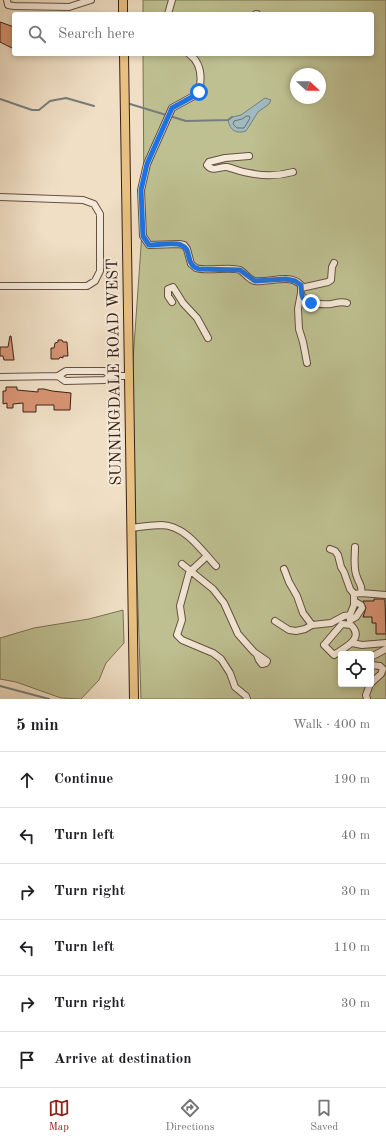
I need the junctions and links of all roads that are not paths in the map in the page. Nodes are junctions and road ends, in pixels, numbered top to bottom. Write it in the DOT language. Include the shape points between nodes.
graph roads {
  1 [pos="7,0"];
  2 [pos="91,0"];
  3 [pos="123,0"];
  4 [pos="172,0"];
  5 [pos="124,12"];
  6 [pos="169,12"];
  7 [pos="124,56"];
  8 [pos="193,56"];
  9 [pos="249,156"];
  10 [pos="293,172"];
  11 [pos="0,197"];
  12 [pos="334,263"];
  13 [pos="0,286"];
  14 [pos="301,292"];
  15 [pos="172,302"];
  16 [pos="347,303"];
  17 [pos="208,338"];
  18 [pos="307,363"];
  19 [pos="58,376"];
  20 [pos="110,376"];
  21 [pos="129,376"];
  22 [pos="0,377"];
  23 [pos="131,528"];
  24 [pos="355,547"];
  25 [pos="330,549"];
  26 [pos="207,556"];
  27 [pos="182,564"];
  28 [pos="216,566"];
  29 [pos="284,569"];
  30 [pos="361,593"];
  31 [pos="354,594"];
  32 [pos="386,595"];
  33 [pos="349,620"];
  34 [pos="275,621"];
  35 [pos="312,624"];
  36 [pos="352,643"];
  37 [pos="386,643"];
  38 [pos="386,649"];
  39 [pos="257,654"];
  40 [pos="374,655"];
  41 [pos="374,665"];
  42 [pos="374,680"];
  43 [pos="369,687"];
  44 [pos="134,699"];
  45 [pos="248,699"];
  46 [pos="367,699"];
  1 -- 2 [label="street" via="8,5 14,6 69,7"];
  3 -- 5 [label="main road"];
  4 -- 6 [label="street"];
  7 -- 21 [label="main road, SUNNINGDALE ROAD WEST"];
  8 -- 14 [label="street" via="201,70 199,92 172,108 147,164 141,190 143,236 149,245 184,246 190,264 196,268 240,270 255,281 295,281 301,285"];
  9 -- 10 [label="street" via="225,158 209,162 207,165 212,170 225,167 265,175 284,175"];
  11 -- 13 [label="street" via="83,200 94,204 100,214 100,271 96,281 87,286"];
  12 -- 14 [label="street" via="331,280"];
  14 -- 16 [label="street" via="304,300 311,303"];
  14 -- 18 [label="street" via="298,309 299,329"];
  15 -- 17 [label="street" via="168,296 170,288 176,291 197,318"];
  19 -- 20 [label="street" via="65,380 105,380"];
  19 -- 20 [label="street" via="66,371 105,371"];
  19 -- 22 [label="street"];
  20 -- 21 [label="street"];
  21 -- 23 [label="main road, SUNNINGDALE ROAD WEST"];
  23 -- 26 [label="street" via="164,525 176,528 196,543"];
  23 -- 44 [label="main road, SUNNINGDALE ROAD WEST"];
  24 -- 30 [label="street" via="356,577 362,587"];
  25 -- 31 [label="street" via="338,556"];
  26 -- 28 [label="street"];
  26 -- 45 [label="street" via="191,571 180,606 182,620 177,635 221,659 235,687"];
  27 -- 39 [label="street" via="217,594 228,608 238,634"];
  29 -- 35 [label="street" via="302,613"];
  30 -- 31 [label="street"];
  30 -- 32 [label="street"];
  31 -- 33 [label="street"];
  33 -- 35 [label="street" via="344,616 331,623"];
  33 -- 36 [label="street" via="356,634"];
  33 -- 36 [label="street" via="338,628 324,645 334,655"];
  34 -- 35 [label="street" via="289,630 296,631"];
  36 -- 37 [label="street"];
  38 -- 40 [label="street"];
  41 -- 42 [label="street" via="383,669"];
  43 -- 46 [label="street"];
}
